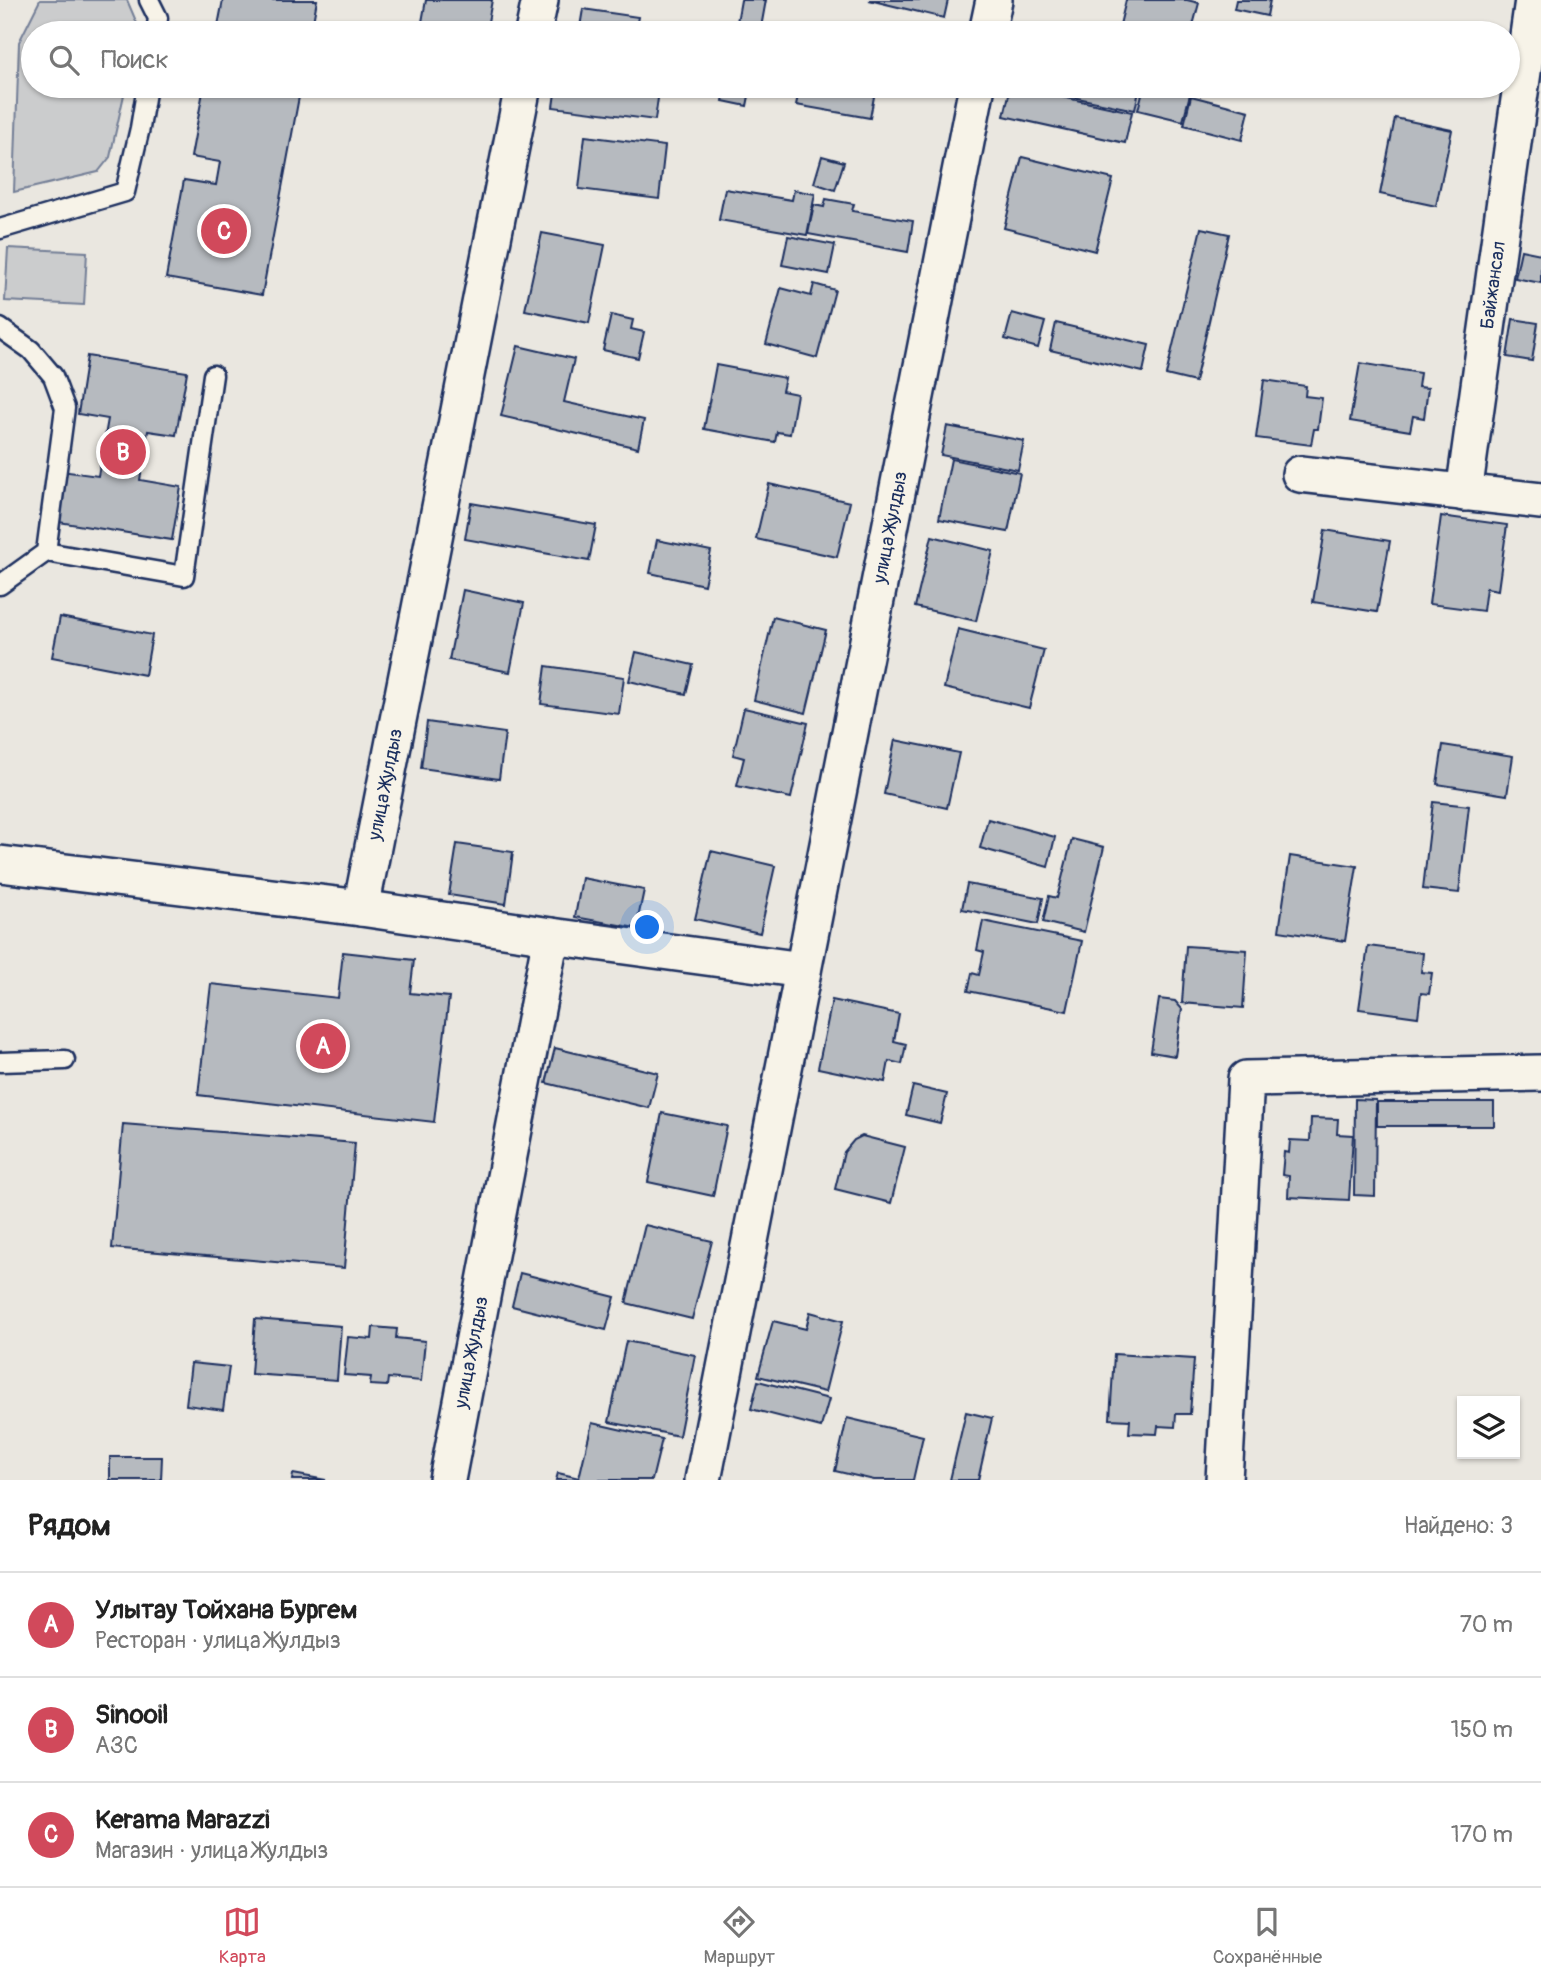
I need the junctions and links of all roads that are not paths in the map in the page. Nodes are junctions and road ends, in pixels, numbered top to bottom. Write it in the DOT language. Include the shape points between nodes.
graph roads {
  1 [pos="149,0"];
  2 [pos="540,0"];
  3 [pos="994,0"];
  4 [pos="1533,0"];
  5 [pos="158,21"];
  6 [pos="536,21"];
  7 [pos="990,21"];
  8 [pos="1520,93"];
  9 [pos="145,98"];
  10 [pos="521,98"];
  11 [pos="975,98"];
  12 [pos="1519,98"];
  13 [pos="0,229"];
  14 [pos="0,328"];
  15 [pos="213,375"];
  16 [pos="1300,474"];
  17 [pos="1464,493"];
  18 [pos="1541,501"];
  19 [pos="46,552"];
  20 [pos="0,585"];
  21 [pos="0,864"];
  22 [pos="361,908"];
  23 [pos="551,936"];
  24 [pos="803,970"];
  25 [pos="65,1060"];
  26 [pos="0,1062"];
  27 [pos="1541,1073"];
  28 [pos="447,1480"];
  29 [pos="703,1480"];
  30 [pos="1224,1480"];
  1 -- 5 [label="lane"];
  2 -- 6 [label="street"];
  3 -- 7 [label="street"];
  4 -- 8 [label="street, Байжансал"];
  9 -- 13 [label="lane" via="125,192"];
  10 -- 22 [label="street, улица Жулдыз"];
  11 -- 24 [label="street, улица Жулдыз"];
  12 -- 17 [label="street, Байжансал"];
  14 -- 19 [label="lane" via="38,358 52,376 65,408"];
  15 -- 19 [label="lane" via="184,576"];
  16 -- 17 [label="street"];
  17 -- 18 [label="street"];
  19 -- 20 [label="lane"];
  21 -- 22 [label="street"];
  22 -- 23 [label="street"];
  23 -- 24 [label="street"];
  23 -- 28 [label="street, улица Жулдыз"];
  24 -- 29 [label="street, улица Жулдыз"];
  25 -- 26 [label="lane"];
  27 -- 30 [label="street" via="1247,1079"];
}
